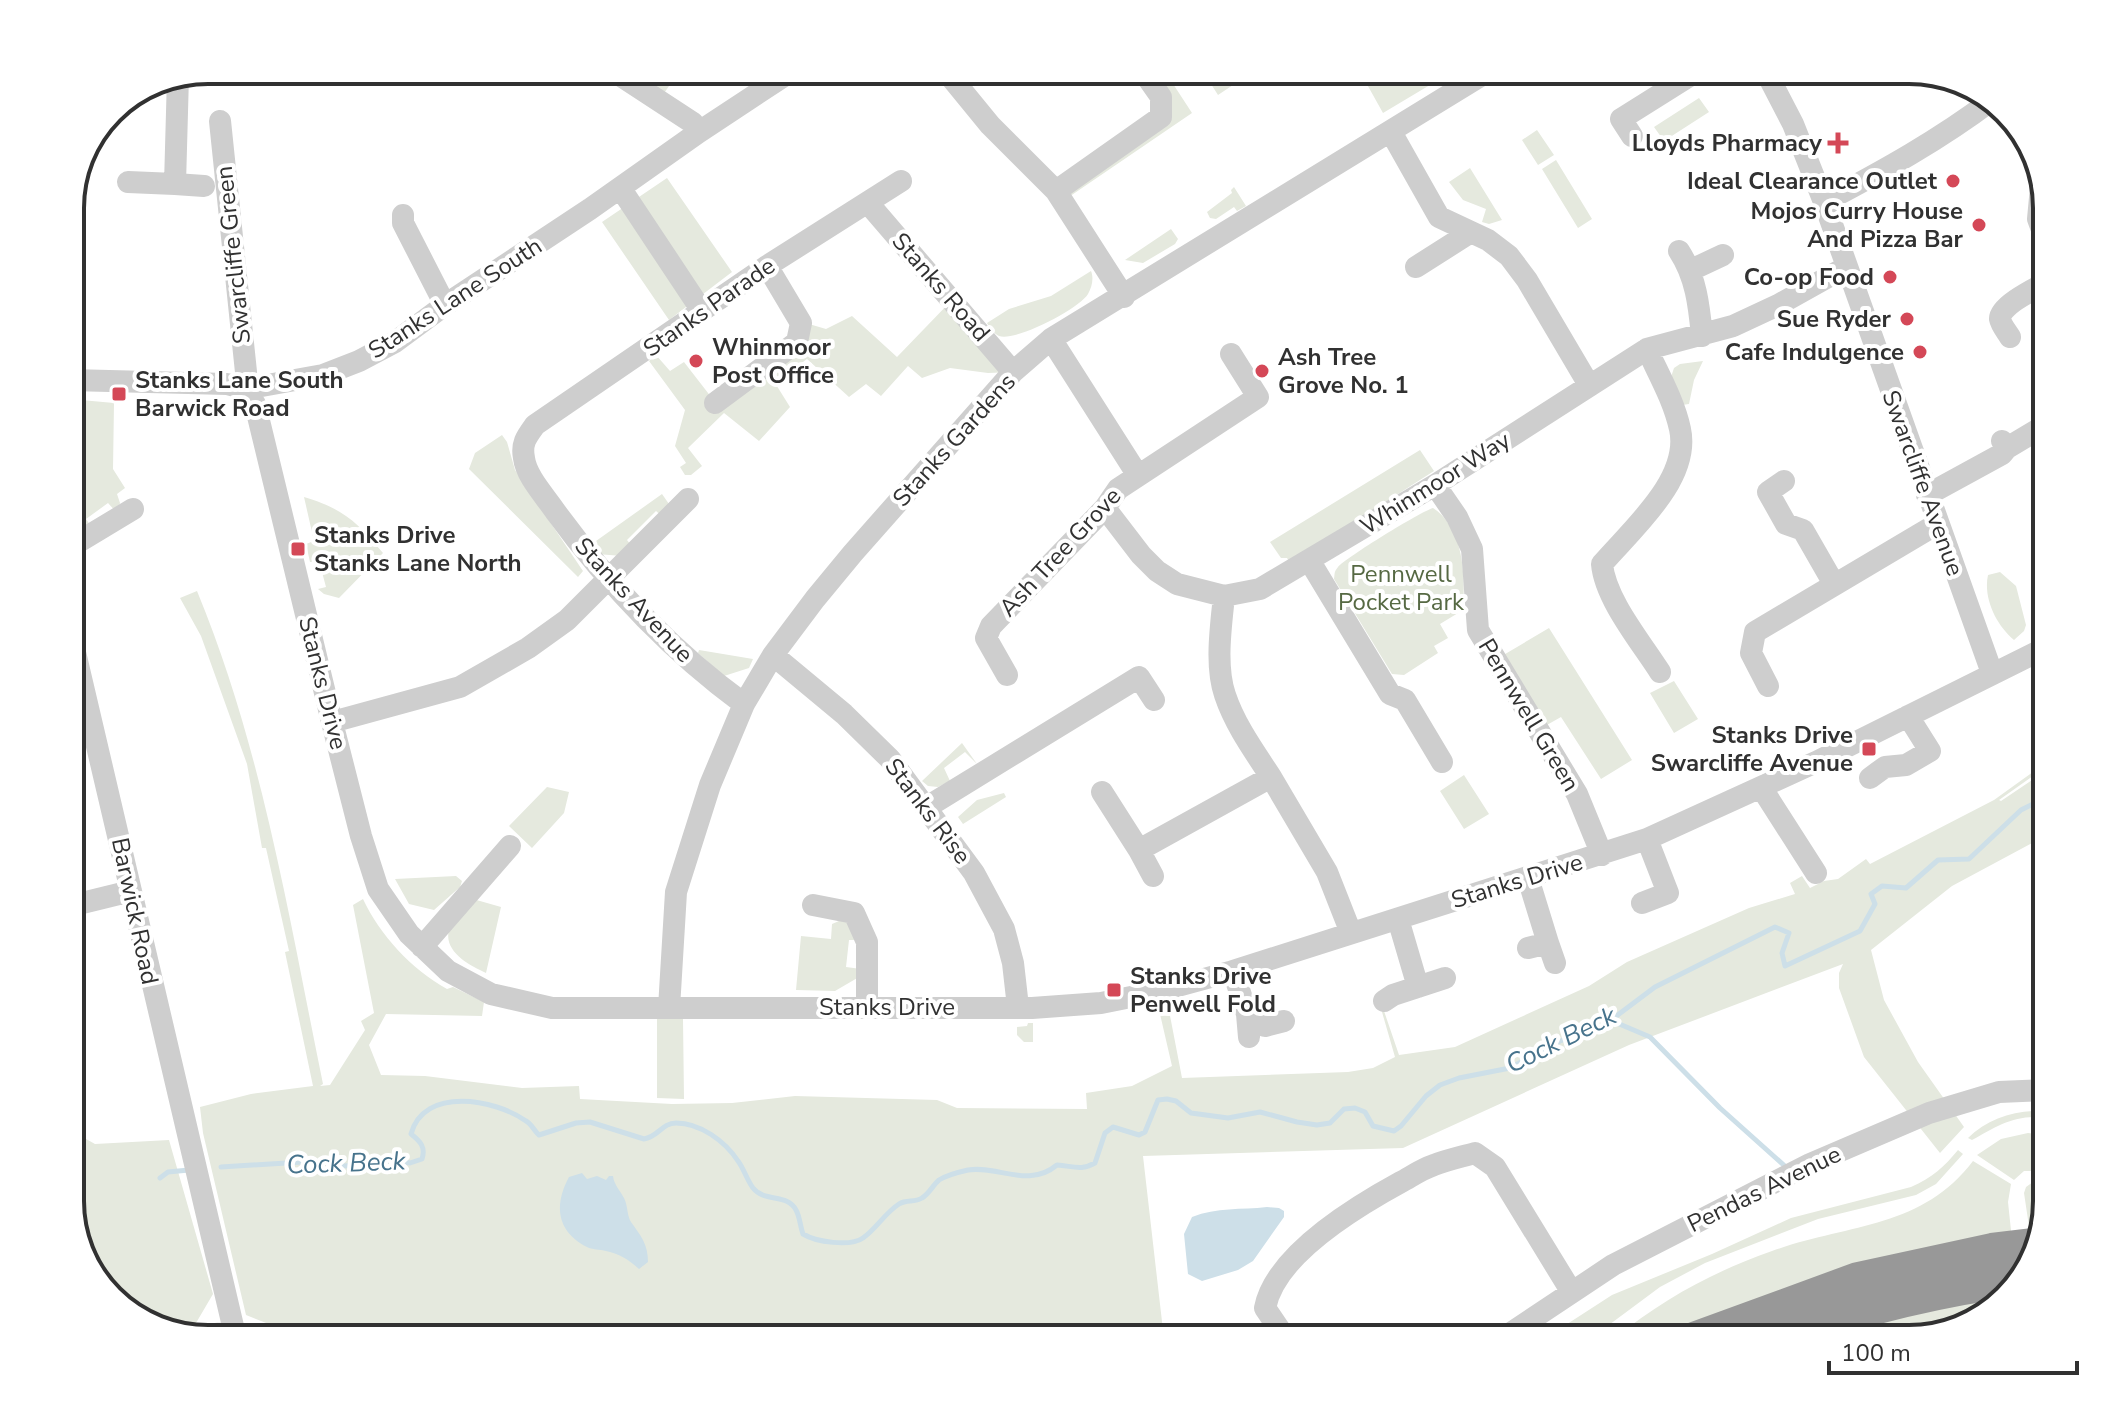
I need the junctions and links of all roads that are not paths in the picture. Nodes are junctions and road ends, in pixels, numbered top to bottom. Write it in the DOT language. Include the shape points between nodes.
graph roads {
  1 [pos="633,84"];
  2 [pos="772,84"];
  3 [pos="956,84"];
  4 [pos="1152,84"];
  5 [pos="1468,84"];
  6 [pos="1677,84"];
  7 [pos="1772,84"];
  8 [pos="178,88"];
  9 [pos="1981,107"];
  10 [pos="220,121"];
  11 [pos="699,132"];
  12 [pos="1391,132"];
  13 [pos="1632,136"];
  14 [pos="901,181"];
  15 [pos="128,182"];
  16 [pos="175,184"];
  17 [pos="204,186"];
  18 [pos="621,189"];
  19 [pos="1056,191"];
  20 [pos="1824,202"];
  21 [pos="868,203"];
  22 [pos="403,215"];
  23 [pos="1471,232"];
  24 [pos="1679,251"];
  25 [pos="1723,255"];
  26 [pos="767,266"];
  27 [pos="1416,267"];
  28 [pos="1846,267"];
  29 [pos="1691,270"];
  30 [pos="2033,291"];
  31 [pos="1124,297"];
  32 [pos="445,305"];
  33 [pos="702,311"];
  34 [pos="1702,336"];
  35 [pos="2010,337"];
  36 [pos="1051,339"];
  37 [pos="1647,349"];
  38 [pos="1231,354"];
  39 [pos="1013,372"];
  40 [pos="84,380"];
  41 [pos="1589,385"];
  42 [pos="245,389"];
  43 [pos="715,403"];
  44 [pos="2033,431"];
  45 [pos="524,440"];
  46 [pos="1137,474"];
  47 [pos="1784,481"];
  48 [pos="1435,485"];
  49 [pos="1927,495"];
  50 [pos="688,499"];
  51 [pos="133,508"];
  52 [pos="1105,508"];
  53 [pos="1937,524"];
  54 [pos="84,538"];
  55 [pos="1309,560"];
  56 [pos="608,580"];
  57 [pos="1834,584"];
  58 [pos="1224,596"];
  59 [pos="2033,654"];
  60 [pos="773,655"];
  61 [pos="1992,673"];
  62 [pos="1007,675"];
  63 [pos="1660,676"];
  64 [pos="1768,686"];
  65 [pos="84,691"];
  66 [pos="1154,700"];
  67 [pos="744,704"];
  68 [pos="1908,716"];
  69 [pos="332,722"];
  70 [pos="1442,762"];
  71 [pos="1271,777"];
  72 [pos="1870,778"];
  73 [pos="1761,787"];
  74 [pos="1102,792"];
  75 [pos="927,807"];
  76 [pos="1647,839"];
  77 [pos="510,846"];
  78 [pos="1139,850"];
  79 [pos="1602,855"];
  80 [pos="1816,873"];
  81 [pos="1153,876"];
  82 [pos="1528,878"];
  83 [pos="131,891"];
  84 [pos="84,903"];
  85 [pos="1642,903"];
  86 [pos="813,905"];
  87 [pos="1398,919"];
  88 [pos="1351,933"];
  89 [pos="422,947"];
  90 [pos="1544,951"];
  91 [pos="1233,971"];
  92 [pos="1445,978"];
  93 [pos="1418,987"];
  94 [pos="1384,1001"];
  95 [pos="1018,1007"];
  96 [pos="669,1008"];
  97 [pos="867,1008"];
  98 [pos="1284,1021"];
  99 [pos="2033,1091"];
  100 [pos="2025,1246"];
  101 [pos="2003,1282"];
  102 [pos="1571,1291"];
  103 [pos="233,1325"];
  104 [pos="1277,1325"];
  105 [pos="1522,1325"];
  106 [pos="1732,1325"];
  107 [pos="1812,1325"];
  1 -- 11 [label="street"];
  2 -- 11 [label="street, Stanks Lane South"];
  3 -- 19 [label="street"];
  4 -- 19 [label="street" via="1161,97 1161,117"];
  5 -- 12 [label="street, Stanks Gardens"];
  6 -- 13 [label="street" via="1621,119"];
  7 -- 20 [label="street, Swarcliffe Avenue"];
  8 -- 16 [label="street"];
  9 -- 20 [label="street" via="1905,160"];
  10 -- 42 [label="street, Swarcliffe Green"];
  11 -- 18 [label="street, Stanks Lane South"];
  12 -- 23 [label="street" via="1439,217"];
  12 -- 31 [label="street, Stanks Gardens" via="1207,241"];
  14 -- 21 [label="street, Stanks Parade"];
  15 -- 16 [label="street"];
  16 -- 17 [label="street"];
  18 -- 32 [label="street, Stanks Lane South"];
  18 -- 33 [label="street"];
  19 -- 31 [label="street"];
  20 -- 28 [label="street, Swarcliffe Avenue"];
  21 -- 26 [label="street, Stanks Parade"];
  21 -- 39 [label="street, Stanks Road"];
  22 -- 32 [label="street"];
  23 -- 27 [label="street"];
  23 -- 41 [label="street" via="1509,256"];
  24 -- 29 [label="street"];
  25 -- 29 [label="street"];
  26 -- 33 [label="street, Stanks Parade"];
  26 -- 43 [label="street" via="801,323 797,342"];
  28 -- 34 [label="street, Whinmoor Way" via="1767,311"];
  28 -- 49 [label="street, Swarcliffe Avenue"];
  29 -- 34 [label="street"];
  30 -- 35 [label="street" via="2001,314"];
  31 -- 36 [label="street, Stanks Gardens"];
  32 -- 42 [label="street, Stanks Lane South" via="359,361 323,375"];
  33 -- 45 [label="street, Stanks Parade" via="535,425"];
  34 -- 37 [label="street, Whinmoor Way"];
  36 -- 39 [label="street, Stanks Gardens"];
  36 -- 46 [label="street, Ash Tree Grove"];
  37 -- 41 [label="street, Whinmoor Way"];
  37 -- 63 [label="street" via="1681,433 1677,471 1596,562"];
  38 -- 46 [label="street, Ash Tree Grove" via="1258,397"];
  39 -- 60 [label="street, Stanks Gardens" via="853,553"];
  40 -- 42 [label="street, Stanks Lane South" via="227,384"];
  41 -- 48 [label="street, Whinmoor Way"];
  42 -- 69 [label="street, Stanks Drive" via="255,404"];
  44 -- 49 [label="street"];
  45 -- 56 [label="street, Stanks Avenue" via="524,460 537,484"];
  46 -- 52 [label="street, Ash Tree Grove"];
  47 -- 57 [label="street" via="1768,492 1786,524 1803,530"];
  48 -- 55 [label="street, Whinmoor Way"];
  48 -- 79 [label="street, Pennwell Green" via="1472,549 1478,630 1577,794"];
  49 -- 53 [label="street, Swarcliffe Avenue"];
  50 -- 56 [label="street"];
  51 -- 54 [label="street"];
  52 -- 58 [label="street, Whinmoor Way" via="1157,571 1177,584"];
  52 -- 62 [label="street, Ash Tree Grove" via="991,626 986,638"];
  53 -- 57 [label="street"];
  53 -- 61 [label="street, Swarcliffe Avenue"];
  55 -- 58 [label="street, Whinmoor Way" via="1260,589"];
  55 -- 70 [label="street" via="1390,694 1405,700"];
  56 -- 67 [label="street, Stanks Avenue" via="679,653"];
  56 -- 69 [label="street" via="567,620 483,676"];
  57 -- 64 [label="street" via="1755,632 1751,653"];
  58 -- 71 [label="street" via="1224,694"];
  59 -- 61 [label="street, Stanks Drive"];
  60 -- 67 [label="street, Stanks Gardens"];
  60 -- 75 [label="street, Stanks Rise" via="854,723"];
  61 -- 68 [label="street, Stanks Drive"];
  65 -- 83 [label="street, Barwick Road"];
  66 -- 75 [label="street" via="1139,677"];
  67 -- 96 [label="street, Stanks Gardens" via="710,785 676,892"];
  68 -- 72 [label="street" via="1930,751"];
  68 -- 73 [label="street, Stanks Drive"];
  69 -- 89 [label="street, Stanks Drive" via="378,889"];
  71 -- 78 [label="street"];
  71 -- 88 [label="street" via="1327,872"];
  73 -- 76 [label="street, Stanks Drive"];
  73 -- 80 [label="street"];
  74 -- 78 [label="street"];
  75 -- 95 [label="street, Stanks Rise" via="974,873 1004,929"];
  76 -- 79 [label="street, Stanks Drive"];
  76 -- 85 [label="street" via="1671,903"];
  77 -- 89 [label="street"];
  78 -- 81 [label="street"];
  79 -- 82 [label="street, Stanks Drive"];
  82 -- 87 [label="street, Stanks Drive"];
  82 -- 90 [label="street"];
  83 -- 84 [label="street"];
  83 -- 103 [label="street, Barwick Road"];
  86 -- 97 [label="street" via="854,913 867,942"];
  87 -- 88 [label="street, Stanks Drive"];
  87 -- 93 [label="street"];
  88 -- 91 [label="street, Stanks Drive"];
  89 -- 96 [label="street, Stanks Drive" via="448,971 504,998 552,1008"];
  91 -- 95 [label="street, Stanks Drive" via="1134,998"];
  91 -- 98 [label="street" via="1248,1029"];
  92 -- 93 [label="street"];
  93 -- 94 [label="street"];
  95 -- 97 [label="street, Stanks Drive"];
  96 -- 97 [label="street, Stanks Drive"];
  99 -- 102 [label="street, Pendas Avenue" via="1999,1092 1929,1113 1767,1185"];
  100 -- 106 [label="highway" via="1858,1279"];
  101 -- 107 [label="highway" via="1940,1291"];
  102 -- 104 [label="street" via="1495,1167 1475,1153 1431,1165 1322,1232 1268,1295 1265,1308"];
  102 -- 105 [label="street, Pendas Avenue"];
}
